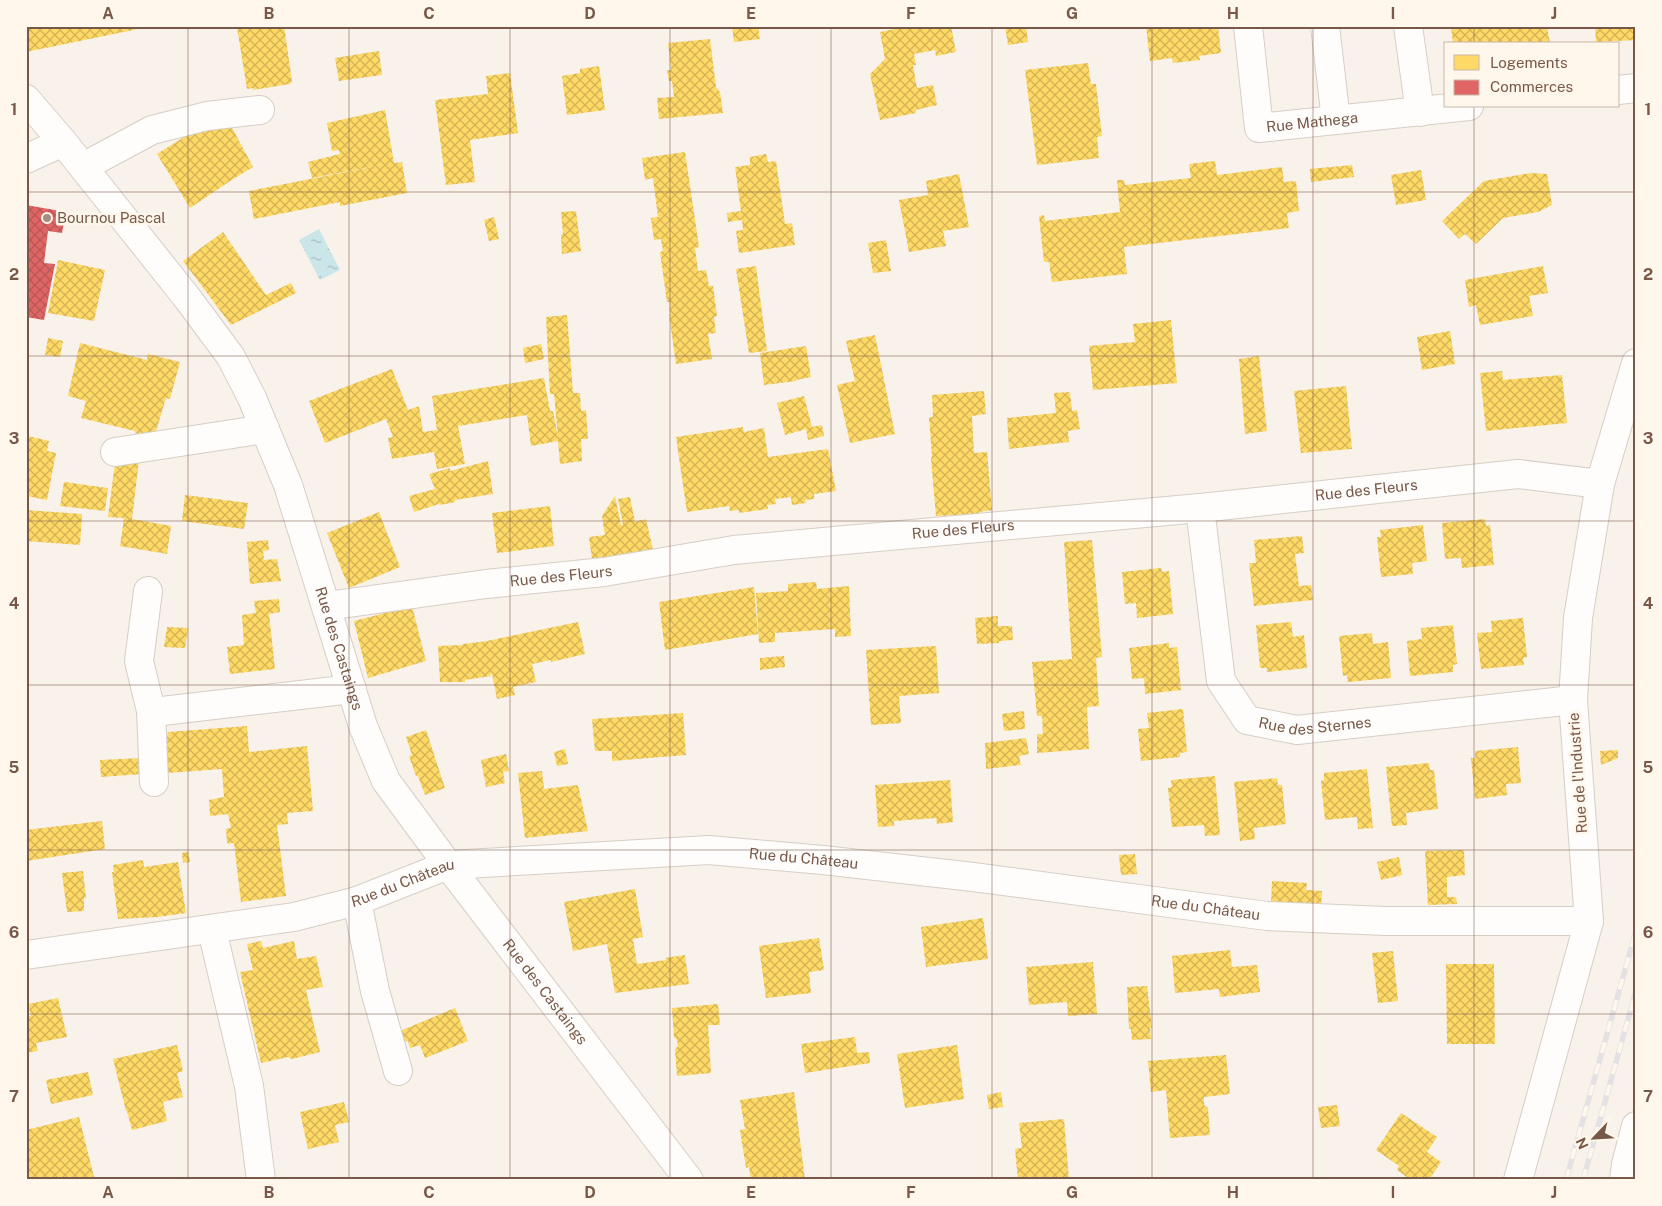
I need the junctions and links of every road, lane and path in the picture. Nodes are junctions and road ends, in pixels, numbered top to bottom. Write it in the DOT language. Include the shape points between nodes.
graph roads {
  1 [pos="1248,26"];
  2 [pos="1325,26"];
  3 [pos="1408,26"];
  4 [pos="1636,88"];
  5 [pos="1620,90"];
  6 [pos="26,99"];
  7 [pos="1453,108"];
  8 [pos="260,110"];
  9 [pos="1420,112"];
  10 [pos="1336,120"];
  11 [pos="63,142"];
  12 [pos="26,159"];
  13 [pos="83,167"];
  14 [pos="1636,363"];
  15 [pos="265,429"];
  16 [pos="115,452"];
  17 [pos="1600,484"];
  18 [pos="1200,508"];
  19 [pos="148,591"];
  20 [pos="327,606"];
  21 [pos="352,689"];
  22 [pos="1573,700"];
  23 [pos="151,711"];
  24 [pos="154,782"];
  25 [pos="448,865"];
  26 [pos="357,901"];
  27 [pos="1589,921"];
  28 [pos="212,930"];
  29 [pos="26,955"];
  30 [pos="398,1071"];
  31 [pos="1636,1126"];
  32 [pos="261,1180"];
  33 [pos="689,1180"];
  34 [pos="1518,1180"];
  35 [pos="1624,1180"];
  1 -- 10 [label="street, Rue Mathega" via="1259,128"];
  2 -- 10 [label="street"];
  3 -- 9 [label="street"];
  4 -- 5 [label="street"];
  6 -- 11 [label="street, Rue des Castaings"];
  7 -- 9 [label="street, Rue Mathega"];
  8 -- 13 [label="street" via="207,116 152,130"];
  9 -- 10 [label="street, Rue Mathega"];
  11 -- 12 [label="street"];
  11 -- 13 [label="street, Rue des Castaings"];
  13 -- 15 [label="street, Rue des Castaings" via="231,356"];
  14 -- 17 [label="street, Rue de l'Industrie"];
  15 -- 16 [label="street"];
  15 -- 20 [label="street, Rue des Castaings" via="288,485"];
  17 -- 18 [label="street, Rue des Fleurs" via="1518,474"];
  17 -- 22 [label="street, Rue de l'Industrie" via="1578,618"];
  18 -- 20 [label="street, Rue des Fleurs" via="734,550 604,572"];
  18 -- 22 [label="street, Rue des Sternes" via="1221,681 1247,720 1297,730"];
  19 -- 23 [label="street" via="139,661"];
  20 -- 21 [label="street, Rue des Castaings"];
  21 -- 23 [label="street"];
  21 -- 25 [label="street, Rue des Castaings" via="363,726 386,781"];
  22 -- 27 [label="street, Rue de l'Industrie"];
  23 -- 24 [label="street"];
  25 -- 26 [label="street, Rue du Château"];
  25 -- 27 [label="street, Rue du Château" via="709,850 955,875 1267,916 1385,921"];
  25 -- 33 [label="street, Rue des Castaings"];
  26 -- 28 [label="street, Rue du Château" via="294,917"];
  26 -- 30 [label="street" via="375,991"];
  27 -- 34 [label="street, Rue de l'Industrie"];
  28 -- 29 [label="street, Rue du Château"];
  28 -- 32 [label="street" via="249,1086"];
  31 -- 35 [label="street"];
}
